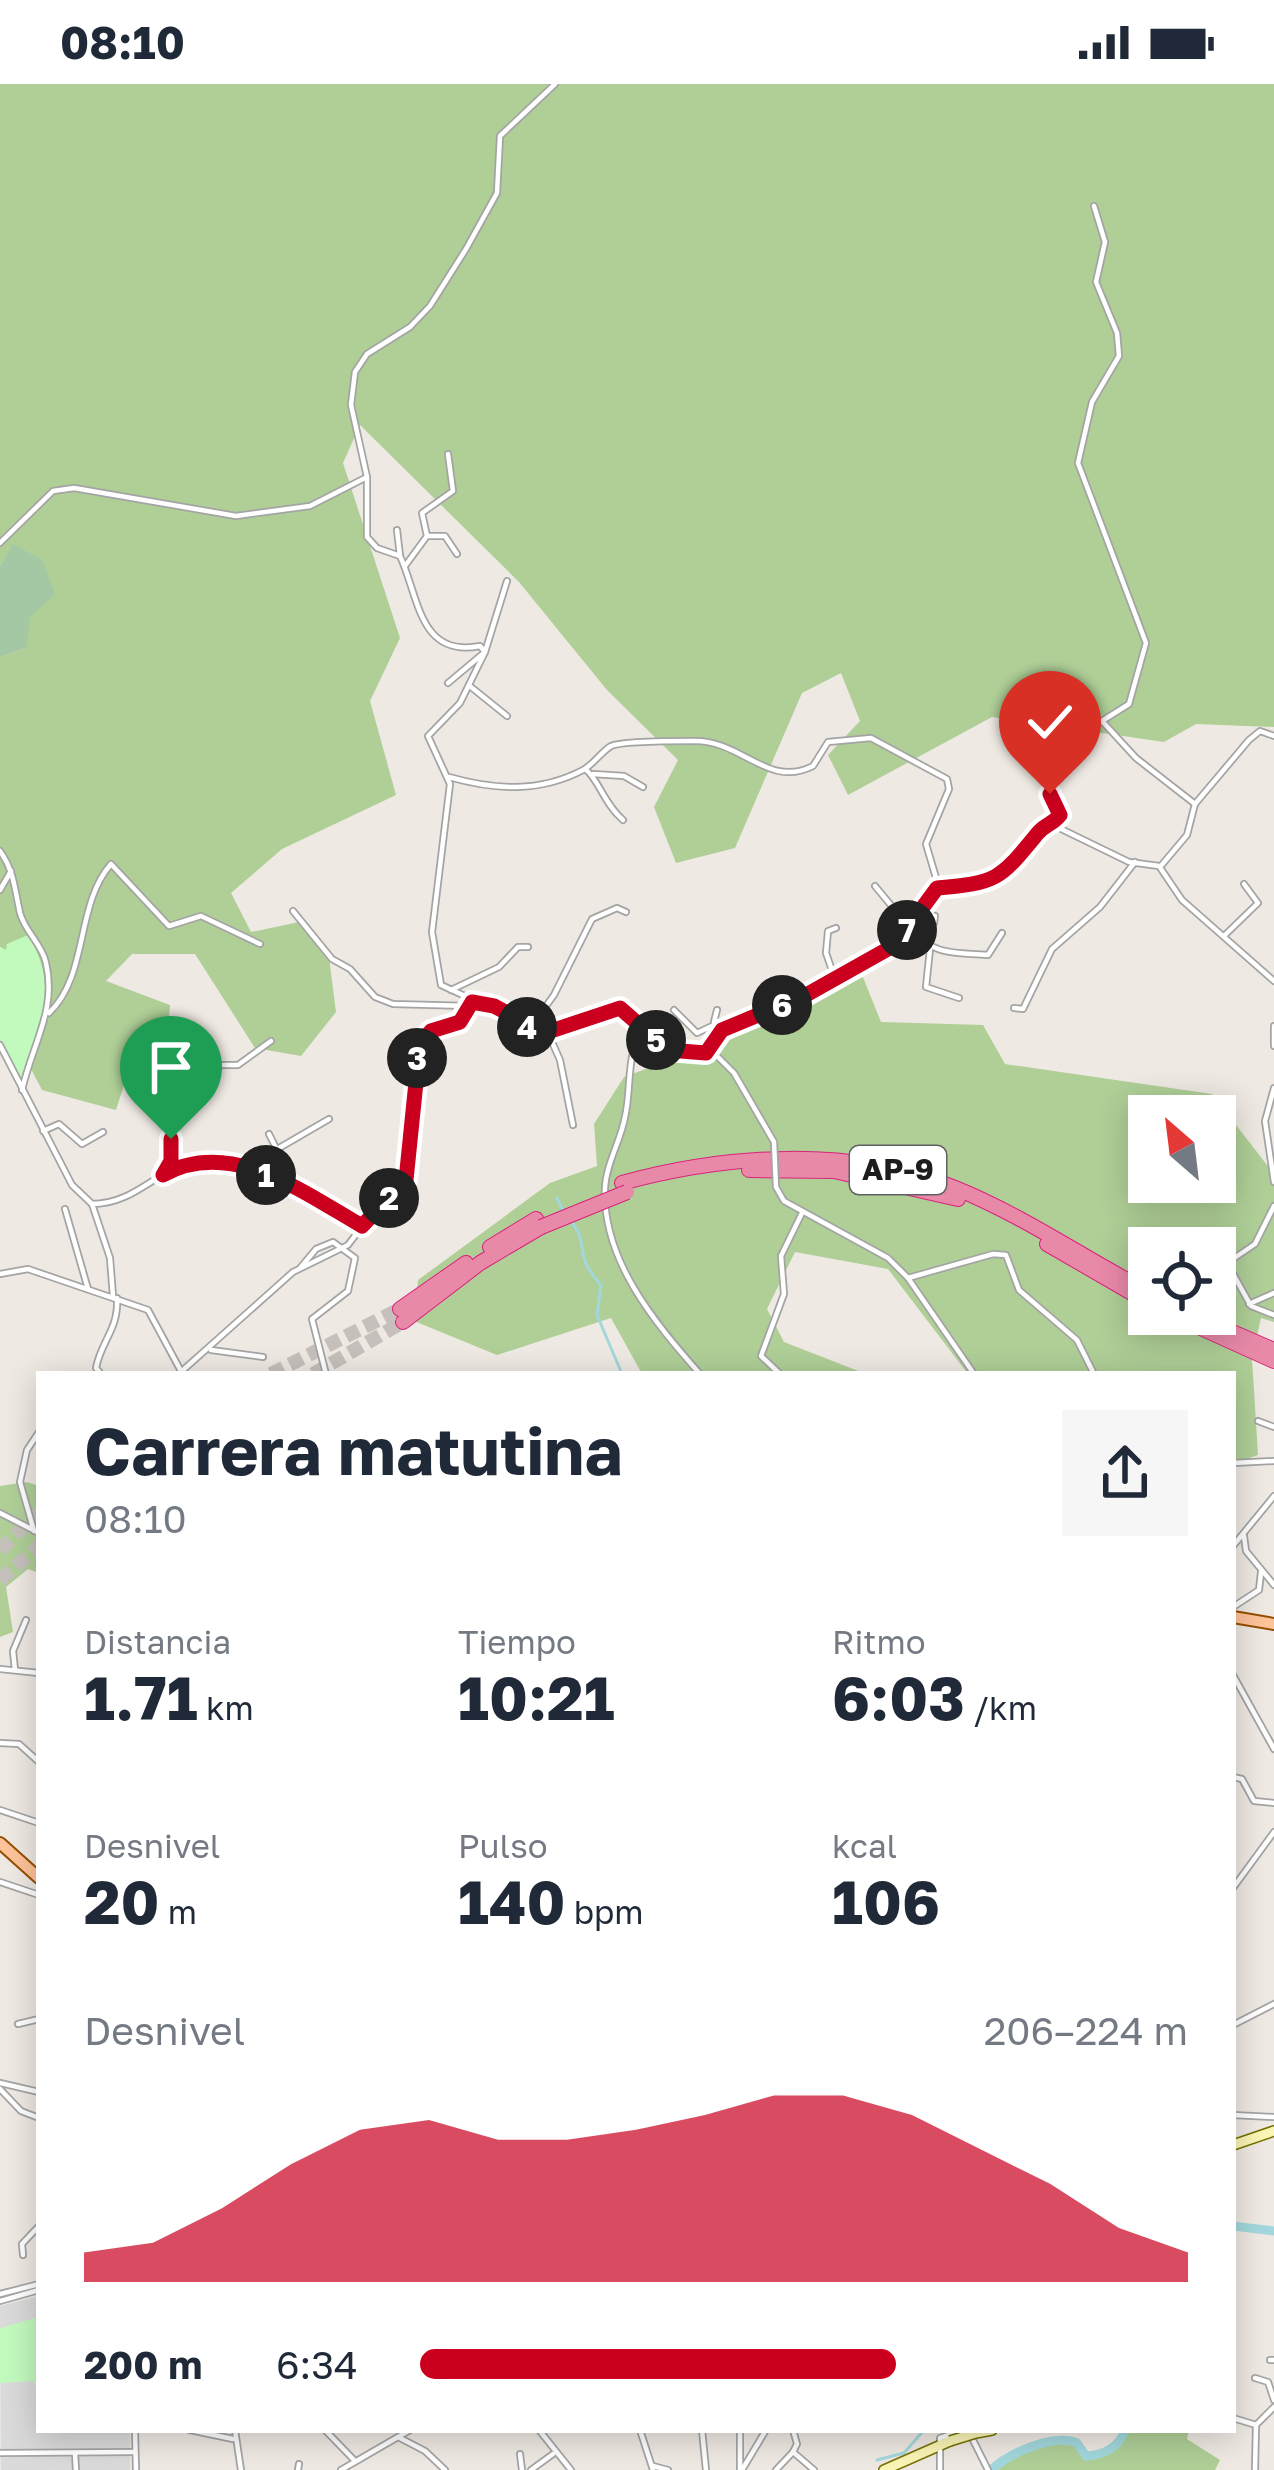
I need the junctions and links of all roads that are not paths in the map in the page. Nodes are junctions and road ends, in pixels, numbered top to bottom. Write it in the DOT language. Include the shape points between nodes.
graph roads {
  1 [pos="555,84"];
  2 [pos="1094,206"];
  3 [pos="448,454"];
  4 [pos="367,477"];
  5 [pos="397,530"];
  6 [pos="427,536"];
  7 [pos="0,543"];
  8 [pos="457,554"];
  9 [pos="400,556"];
  10 [pos="405,566"];
  11 [pos="507,581"];
  12 [pos="485,652"];
  13 [pos="448,683"];
  14 [pos="471,687"];
  15 [pos="478,696"];
  16 [pos="490,697"];
  17 [pos="507,716"];
  18 [pos="1274,736"];
  19 [pos="1028,750"];
  20 [pos="585,769"];
  21 [pos="593,774"];
  22 [pos="448,777"];
  23 [pos="643,787"];
  24 [pos="1195,804"];
  25 [pos="623,820"];
  26 [pos="1051,825"];
  27 [pos="0,851"];
  28 [pos="1135,862"];
  29 [pos="1160,867"];
  30 [pos="10,871"];
  31 [pos="1244,884"];
  32 [pos="875,886"];
  33 [pos="939,888"];
  34 [pos="0,890"];
  35 [pos="293,910"];
  36 [pos="626,912"];
  37 [pos="918,912"];
  38 [pos="934,923"];
  39 [pos="836,928"];
  40 [pos="908,928"];
  41 [pos="1001,933"];
  42 [pos="1225,935"];
  43 [pos="260,944"];
  44 [pos="528,946"];
  45 [pos="930,949"];
  46 [pos="835,979"];
  47 [pos="1274,981"];
  48 [pos="451,990"];
  49 [pos="959,998"];
  50 [pos="471,1004"];
  51 [pos="1014,1009"];
  52 [pos="674,1010"];
  53 [pos="718,1010"];
  54 [pos="49,1013"];
  55 [pos="716,1024"];
  56 [pos="1274,1026"];
  57 [pos="530,1028"];
  58 [pos="722,1030"];
  59 [pos="548,1033"];
  60 [pos="651,1034"];
  61 [pos="271,1041"];
  62 [pos="0,1045"];
  63 [pos="1274,1046"];
  64 [pos="710,1049"];
  65 [pos="1274,1088"];
  66 [pos="22,1090"];
  67 [pos="329,1119"];
  68 [pos="573,1125"];
  69 [pos="43,1131"];
  70 [pos="103,1132"];
  71 [pos="269,1134"];
  72 [pos="277,1150"];
  73 [pos="258,1172"];
  74 [pos="163,1175"];
  75 [pos="1274,1182"];
  76 [pos="624,1188"];
  77 [pos="92,1204"];
  78 [pos="1274,1206"];
  79 [pos="65,1209"];
  80 [pos="802,1212"];
  81 [pos="362,1226"];
  82 [pos="345,1247"];
  83 [pos="301,1267"];
  84 [pos="0,1274"];
  85 [pos="908,1278"];
  86 [pos="1128,1280"];
  87 [pos="88,1289"];
  88 [pos="1128,1291"];
  89 [pos="1274,1293"];
  90 [pos="115,1298"];
  91 [pos="1249,1304"];
  92 [pos="402,1315"];
  93 [pos="1274,1315"];
  94 [pos="1236,1334"];
  95 [pos="1217,1335"];
  96 [pos="211,1350"];
  97 [pos="1274,1350"];
  98 [pos="263,1357"];
  99 [pos="1274,1360"];
  100 [pos="97,1371"];
  101 [pos="181,1371"];
  102 [pos="185,1371"];
  103 [pos="325,1371"];
  104 [pos="698,1371"];
  105 [pos="776,1371"];
  106 [pos="972,1371"];
  107 [pos="1092,1371"];
  108 [pos="1258,1421"];
  109 [pos="1274,1427"];
  110 [pos="36,1436"];
  111 [pos="1274,1461"];
  112 [pos="1236,1463"];
  113 [pos="1274,1496"];
  114 [pos="0,1513"];
  115 [pos="36,1529"];
  116 [pos="1246,1530"];
  117 [pos="36,1531"];
  118 [pos="1236,1543"];
  119 [pos="1236,1547"];
  120 [pos="1245,1547"];
  121 [pos="1260,1567"];
  122 [pos="1274,1585"];
  123 [pos="1236,1605"];
  124 [pos="1236,1618"];
  125 [pos="26,1620"];
  126 [pos="1274,1624"];
  127 [pos="0,1669"];
  128 [pos="15,1670"];
  129 [pos="36,1673"];
  130 [pos="1236,1680"];
  131 [pos="0,1743"];
  132 [pos="1274,1749"];
  133 [pos="36,1759"];
  134 [pos="1236,1778"];
  135 [pos="1274,1803"];
  136 [pos="0,1810"];
  137 [pos="36,1822"];
  138 [pos="1272,1836"];
  139 [pos="0,1843"];
  140 [pos="36,1875"];
  141 [pos="0,1882"];
  142 [pos="1236,1884"];
  143 [pos="36,1894"];
  144 [pos="1274,2004"];
  145 [pos="36,2020"];
  146 [pos="1236,2023"];
  147 [pos="18,2024"];
  148 [pos="0,2086"];
  149 [pos="36,2092"];
  150 [pos="1236,2115"];
  151 [pos="36,2117"];
  152 [pos="1274,2117"];
  153 [pos="1274,2131"];
  154 [pos="1236,2144"];
  155 [pos="36,2229"];
  156 [pos="22,2254"];
  157 [pos="36,2288"];
  158 [pos="0,2297"];
  159 [pos="1255,2378"];
  160 [pos="1274,2403"];
  161 [pos="1236,2419"];
  162 [pos="1256,2425"];
  163 [pos="135,2433"];
  164 [pos="204,2433"];
  165 [pos="234,2433"];
  166 [pos="328,2433"];
  167 [pos="406,2433"];
  168 [pos="540,2433"];
  169 [pos="641,2433"];
  170 [pos="703,2433"];
  171 [pos="740,2433"];
  172 [pos="764,2433"];
  173 [pos="794,2433"];
  174 [pos="965,2433"];
  175 [pos="971,2433"];
  176 [pos="400,2438"];
  177 [pos="233,2439"];
  178 [pos="945,2442"];
  179 [pos="135,2452"];
  180 [pos="793,2452"];
  181 [pos="0,2453"];
  182 [pos="76,2453"];
  183 [pos="553,2453"];
  184 [pos="520,2454"];
  185 [pos="354,2460"];
  186 [pos="653,2468"];
  187 [pos="76,2470"];
  188 [pos="136,2470"];
  189 [pos="242,2470"];
  190 [pos="341,2470"];
  191 [pos="445,2470"];
  192 [pos="522,2470"];
  193 [pos="531,2470"];
  194 [pos="572,2470"];
  195 [pos="668,2470"];
  196 [pos="706,2470"];
  197 [pos="741,2470"];
  198 [pos="776,2470"];
  199 [pos="814,2470"];
  200 [pos="884,2470"];
  201 [pos="940,2470"];
  202 [pos="988,2470"];
  203 [pos="1255,2470"];
  1 -- 4 [label="street" via="500,136 497,193 430,306 355,372 350,405"];
  2 -- 24 [label="street" via="1105,242 1096,282 1119,356 1093,402 1078,463 1146,643 1129,704 1102,721"];
  3 -- 6 [label="street" via="453,490 422,513"];
  4 -- 7 [label="street" via="310,506 236,516 53,491"];
  4 -- 9 [label="street" via="367,537"];
  5 -- 9 [label="street"];
  6 -- 8 [label="street" via="445,536"];
  6 -- 10 [label="street"];
  9 -- 10 [label="street"];
  10 -- 12 [label="street" via="410,594 440,643"];
  11 -- 12 [label="street"];
  12 -- 13 [label="street"];
  12 -- 14 [label="street"];
  14 -- 15 [label="street"];
  14 -- 22 [label="street" via="428,736"];
  15 -- 16 [label="street"];
  15 -- 17 [label="street"];
  18 -- 24 [label="street" via="1253,735"];
  19 -- 26 [label="street" via="1052,776 1060,812"];
  20 -- 21 [label="street"];
  20 -- 22 [label="street" via="539,788"];
  20 -- 33 [label="street" via="620,744 695,741 737,748 784,775 813,766 828,742 871,738 947,778 926,844"];
  21 -- 23 [label="street"];
  21 -- 25 [label="street" via="602,800"];
  22 -- 48 [label="street" via="432,932 436,970"];
  24 -- 29 [label="street" via="1187,835"];
  26 -- 28 [label="street"];
  26 -- 33 [label="street" via="1015,867 978,884"];
  27 -- 30 [label="street"];
  28 -- 29 [label="street"];
  28 -- 51 [label="street" via="1052,950 1023,1009"];
  29 -- 42 [label="street" via="1182,900"];
  30 -- 34 [label="street"];
  30 -- 54 [label="street" via="25,926 46,963"];
  31 -- 42 [label="street" via="1258,903"];
  32 -- 40 [label="street"];
  33 -- 37 [label="street"];
  35 -- 50 [label="street" via="375,997"];
  36 -- 57 [label="street" via="592,919"];
  37 -- 38 [label="street" via="935,916"];
  37 -- 40 [label="street"];
  39 -- 46 [label="street" via="828,931 826,953"];
  40 -- 45 [label="street"];
  40 -- 46 [label="street" via="895,945"];
  41 -- 45 [label="street" via="988,955"];
  42 -- 47 [label="street"];
  43 -- 54 [label="street" via="201,916 169,926 111,864"];
  44 -- 48 [label="street"];
  45 -- 49 [label="street" via="926,987"];
  46 -- 58 [label="street"];
  48 -- 50 [label="street"];
  50 -- 57 [label="street" via="494,1006"];
  50 -- 81 [label="street" via="460,1022 420,1043 406,1180"];
  52 -- 55 [label="street" via="697,1033"];
  53 -- 55 [label="street"];
  54 -- 66 [label="street"];
  55 -- 58 [label="street"];
  56 -- 63 [label="street"];
  57 -- 59 [label="street"];
  58 -- 64 [label="street"];
  59 -- 60 [label="street" via="614,1008"];
  59 -- 68 [label="street"];
  60 -- 64 [label="street" via="680,1055"];
  60 -- 104 [label="street" via="633,1052 606,1208 641,1300"];
  61 -- 74 [label="street" via="238,1064 202,1065 172,1128"];
  62 -- 66 [label="street"];
  64 -- 80 [label="street, bridge" via="734,1072 774,1142 784,1202"];
  65 -- 75 [label="street" via="1265,1116"];
  66 -- 69 [label="street"];
  67 -- 72 [label="street"];
  69 -- 70 [label="street" via="59,1124 82,1144"];
  69 -- 77 [label="street" via="72,1185"];
  71 -- 72 [label="street"];
  72 -- 73 [label="street"];
  73 -- 74 [label="street" via="194,1160"];
  73 -- 81 [label="street"];
  74 -- 77 [label="street" via="119,1202"];
  76 -- 86 [label="highway, AP-9" via="672,1171 766,1160 904,1171 999,1208"];
  76 -- 88 [label="highway, AP-9" via="766,1169 901,1183 994,1216"];
  76 -- 92 [label="highway, AP-9" via="539,1223"];
  77 -- 90 [label="street"];
  78 -- 91 [label="street" via="1256,1244 1228,1259"];
  79 -- 87 [label="street"];
  80 -- 85 [label="street" via="874,1248"];
  80 -- 105 [label="street" via="781,1256 784,1294 761,1356"];
  81 -- 82 [label="street"];
  82 -- 83 [label="street"];
  82 -- 83 [label="street" via="322,1244"];
  82 -- 103 [label="street" via="355,1258 348,1292 313,1319"];
  83 -- 96 [label="street"];
  84 -- 87 [label="street" via="28,1269"];
  85 -- 106 [label="street"];
  85 -- 107 [label="street" via="1006,1255 1019,1289 1077,1340"];
  87 -- 90 [label="street"];
  89 -- 91 [label="street"];
  90 -- 100 [label="street" via="116,1326"];
  90 -- 101 [label="street" via="155,1317"];
  91 -- 93 [label="street"];
  94 -- 97 [label="highway"];
  95 -- 99 [label="highway"];
  96 -- 98 [label="street"];
  96 -- 102 [label="street"];
  108 -- 109 [label="street"];
  110 -- 115 [label="street" via="20,1481"];
  111 -- 112 [label="street"];
  113 -- 116 [label="street"];
  114 -- 117 [label="street"];
  116 -- 118 [label="street"];
  116 -- 120 [label="street"];
  119 -- 120 [label="street"];
  120 -- 121 [label="street"];
  121 -- 122 [label="street"];
  121 -- 123 [label="street" via="1263,1584"];
  124 -- 126 [label="main road"];
  125 -- 128 [label="street"];
  127 -- 128 [label="street"];
  128 -- 129 [label="street"];
  130 -- 132 [label="street"];
  131 -- 133 [label="street" via="19,1744"];
  134 -- 135 [label="street" via="1254,1801"];
  136 -- 137 [label="street"];
  138 -- 142 [label="street"];
  139 -- 140 [label="main road"];
  141 -- 143 [label="street"];
  144 -- 146 [label="street"];
  145 -- 147 [label="street"];
  148 -- 149 [label="street"];
  148 -- 151 [label="street"];
  150 -- 152 [label="street"];
  153 -- 154 [label="main road"];
  155 -- 156 [label="street"];
  157 -- 158 [label="street"];
  159 -- 160 [label="street" via="1268,2381"];
  160 -- 162 [label="street"];
  161 -- 162 [label="street"];
  162 -- 203 [label="street"];
  163 -- 179 [label="street"];
  164 -- 177 [label="street"];
  165 -- 177 [label="street"];
  166 -- 185 [label="street"];
  167 -- 176 [label="street"];
  168 -- 183 [label="street"];
  169 -- 186 [label="street"];
  170 -- 196 [label="street"];
  171 -- 197 [label="street"];
  172 -- 197 [label="street"];
  173 -- 180 [label="street"];
  174 -- 178 [label="main road, bridge"];
  175 -- 202 [label="street"];
  176 -- 185 [label="street"];
  176 -- 191 [label="street"];
  177 -- 189 [label="street"];
  178 -- 200 [label="main road"];
  178 -- 201 [label="street"];
  179 -- 182 [label="street"];
  179 -- 188 [label="street"];
  180 -- 198 [label="street"];
  180 -- 199 [label="street"];
  181 -- 182 [label="street"];
  182 -- 187 [label="street"];
  183 -- 193 [label="street"];
  183 -- 194 [label="street"];
  184 -- 192 [label="street"];
  185 -- 190 [label="street"];
  186 -- 195 [label="street"];
}
